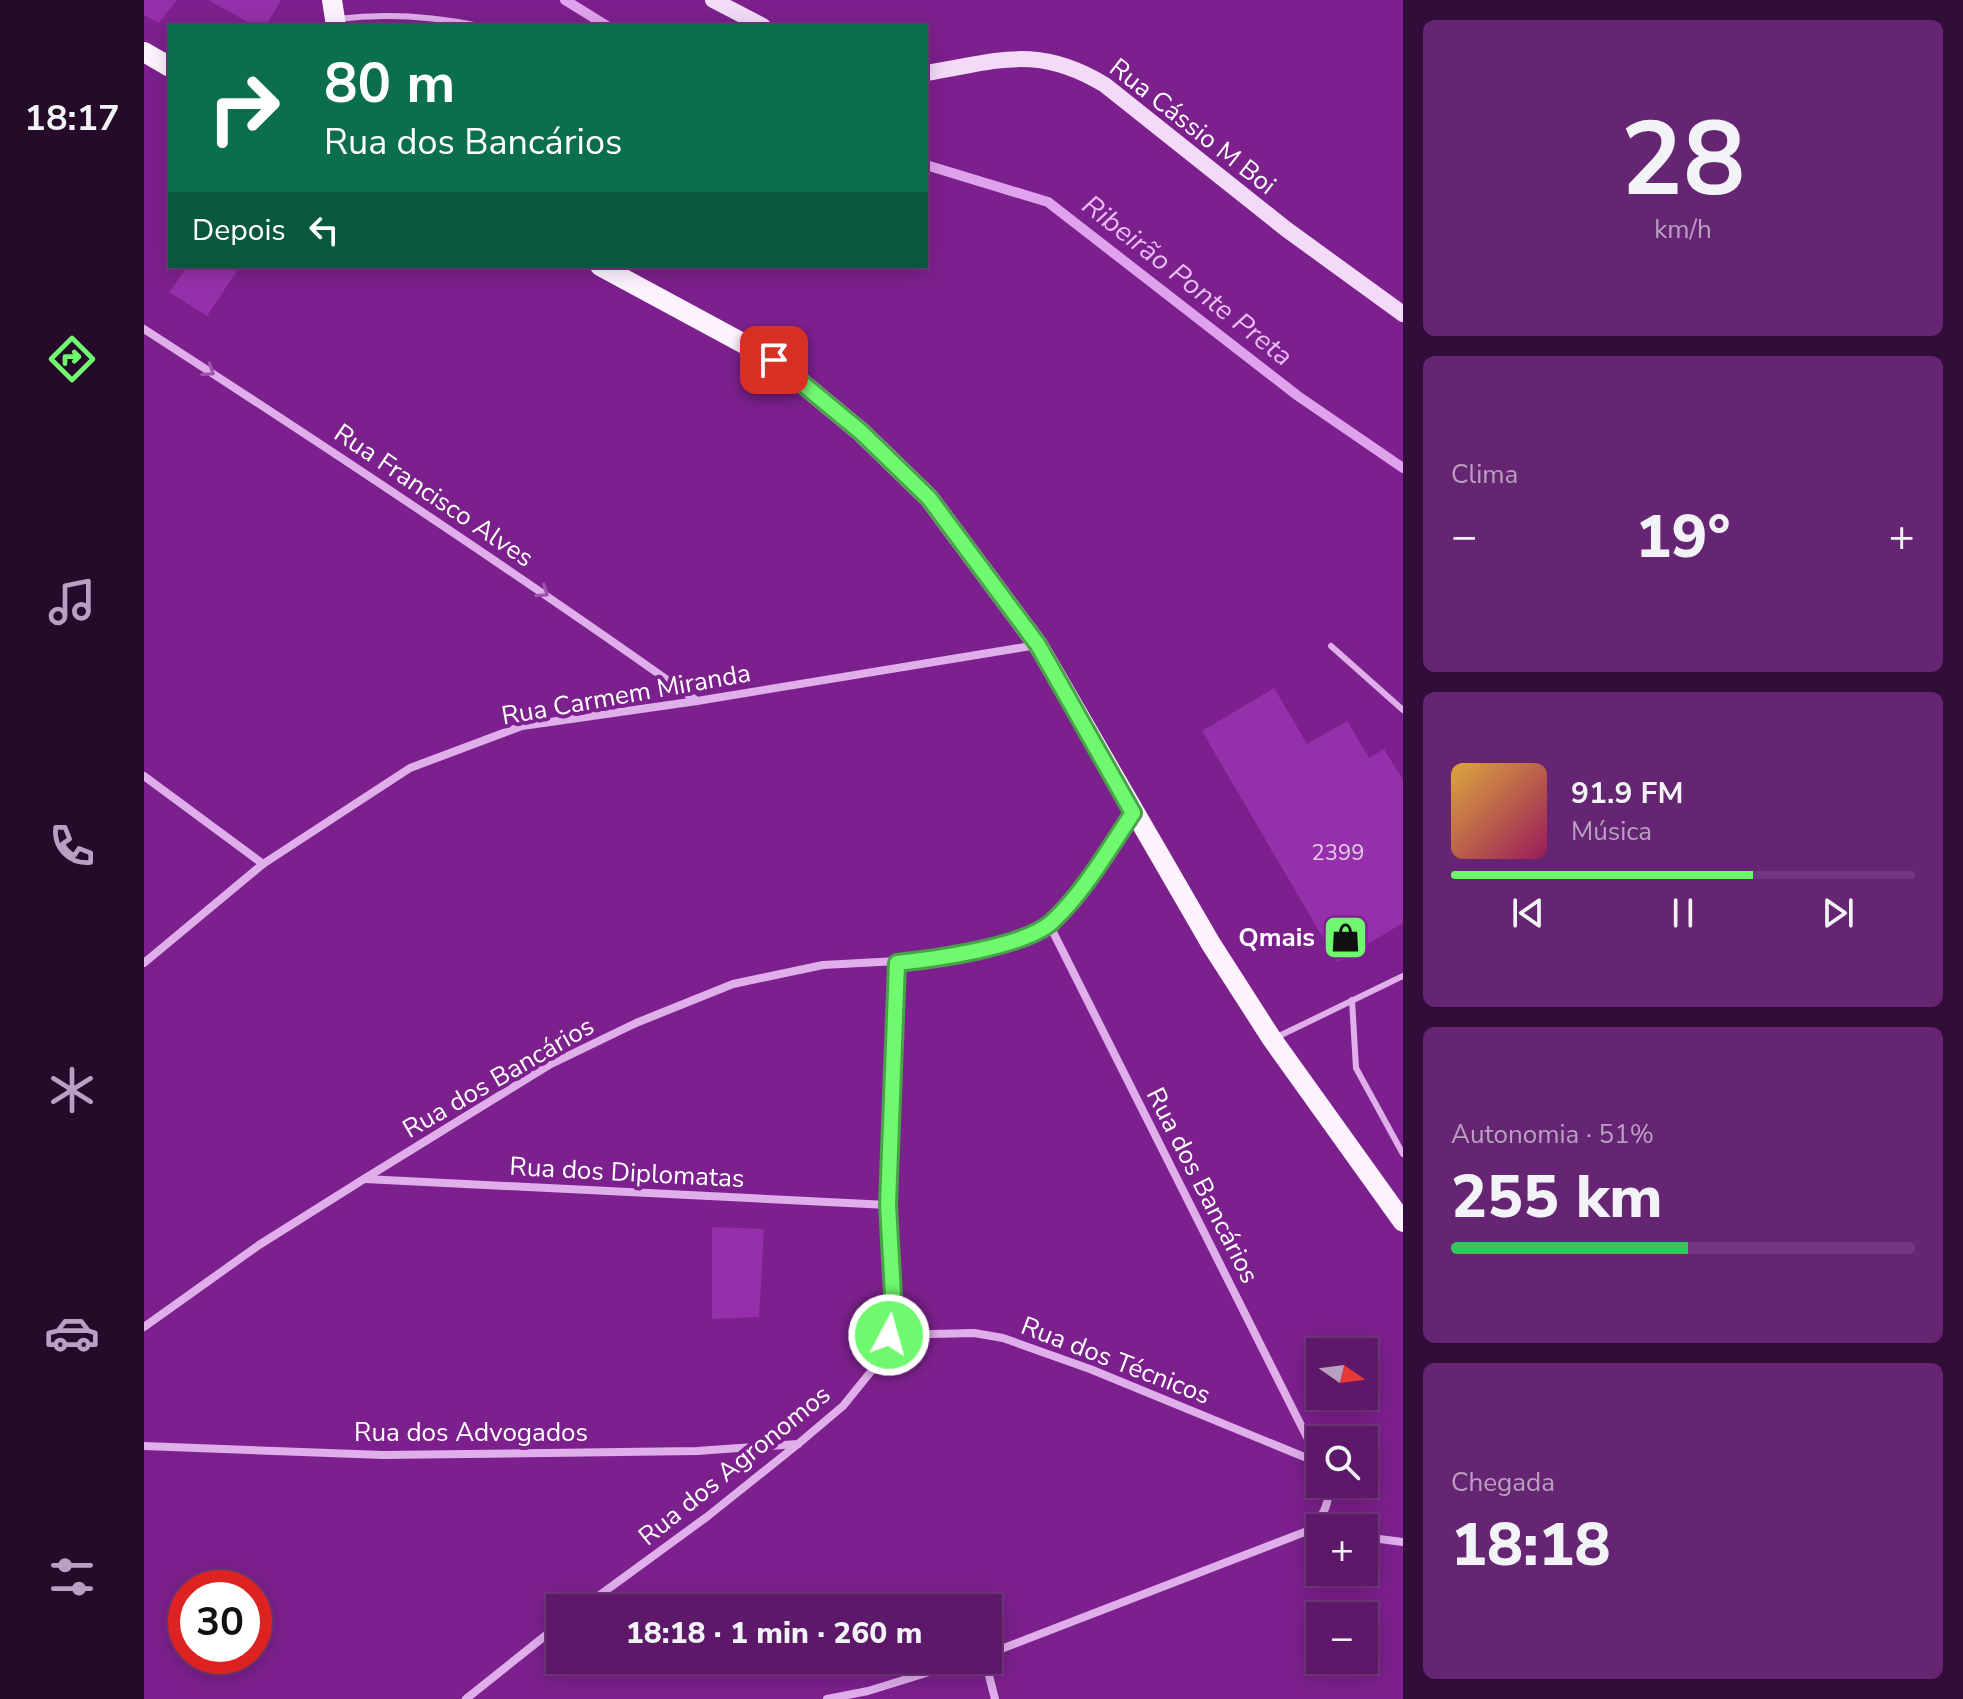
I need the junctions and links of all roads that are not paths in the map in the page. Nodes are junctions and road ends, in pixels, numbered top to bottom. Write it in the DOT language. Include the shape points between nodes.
graph roads {
  1 [pos="713,0"];
  2 [pos="334,15"];
  3 [pos="470,24"];
  4 [pos="759,24"];
  5 [pos="144,52"];
  6 [pos="168,66"];
  7 [pos="928,73"];
  8 [pos="604,268"];
  9 [pos="1403,314"];
  10 [pos="144,329"];
  11 [pos="1038,645"];
  12 [pos="1331,646"];
  13 [pos="697,701"];
  14 [pos="1403,710"];
  15 [pos="144,776"];
  16 [pos="1133,813"];
  17 [pos="263,864"];
  18 [pos="1049,924"];
  19 [pos="144,963"];
  20 [pos="897,963"];
  21 [pos="1403,976"];
  22 [pos="1352,1000"];
  23 [pos="1272,1039"];
  24 [pos="1403,1154"];
  25 [pos="364,1179"];
  26 [pos="888,1205"];
  27 [pos="1403,1222"];
  28 [pos="144,1327"];
  29 [pos="889,1335"];
  30 [pos="1306,1435"];
  31 [pos="798,1444"];
  32 [pos="144,1446"];
  33 [pos="1306,1457"];
  34 [pos="1306,1532"];
  35 [pos="1378,1539"];
  36 [pos="1403,1542"];
  37 [pos="601,1594"];
  38 [pos="546,1635"];
  39 [pos="1002,1649"];
  40 [pos="923,1674"];
  41 [pos="989,1674"];
  42 [pos="466,1699"];
  43 [pos="827,1699"];
  44 [pos="995,1699"];
  1 -- 4 [label="street"];
  2 -- 3 [label="lane" via="433,16"];
  5 -- 6 [label="main road"];
  7 -- 9 [label="street, Rua Cássio M Boi" via="1039,58 1079,69"];
  8 -- 11 [label="main road" via="774,360 861,432 929,498"];
  10 -- 13 [label="street, Rua Francisco Alves, one-way" via="397,493"];
  11 -- 13 [label="street, Rua Carmem Miranda"];
  11 -- 16 [label="main road"];
  12 -- 14 [label="lane"];
  13 -- 17 [label="street, Rua Carmem Miranda" via="522,726 410,768"];
  15 -- 17 [label="street"];
  16 -- 18 [label="street, Rua dos Bancários" via="1086,885"];
  16 -- 23 [label="main road"];
  17 -- 19 [label="street, Rua Carmem Miranda"];
  18 -- 20 [label="street, Rua dos Bancários" via="1005,944"];
  18 -- 30 [label="street, Rua dos Bancários"];
  20 -- 25 [label="street, Rua dos Bancários" via="823,965 733,984 636,1023 549,1065"];
  20 -- 26 [label="street"];
  21 -- 22 [label="lane"];
  22 -- 23 [label="lane"];
  22 -- 24 [label="lane" via="1356,1068"];
  23 -- 27 [label="main road"];
  25 -- 26 [label="street, Rua dos Diplomatas"];
  25 -- 28 [label="street, Rua dos Bancários"];
  26 -- 29 [label="street" via="893,1295"];
  29 -- 31 [label="street, Rua dos Agronomos" via="873,1369 843,1406"];
  29 -- 33 [label="street, Rua dos Técnicos" via="974,1333 1003,1338"];
  31 -- 32 [label="street, Rua dos Advogados" via="697,1451 398,1455"];
  31 -- 37 [label="street, Rua dos Agronomos"];
  34 -- 39 [label="street"];
  35 -- 36 [label="street"];
  38 -- 42 [label="street"];
  40 -- 43 [label="street"];
  41 -- 44 [label="street"];
}
